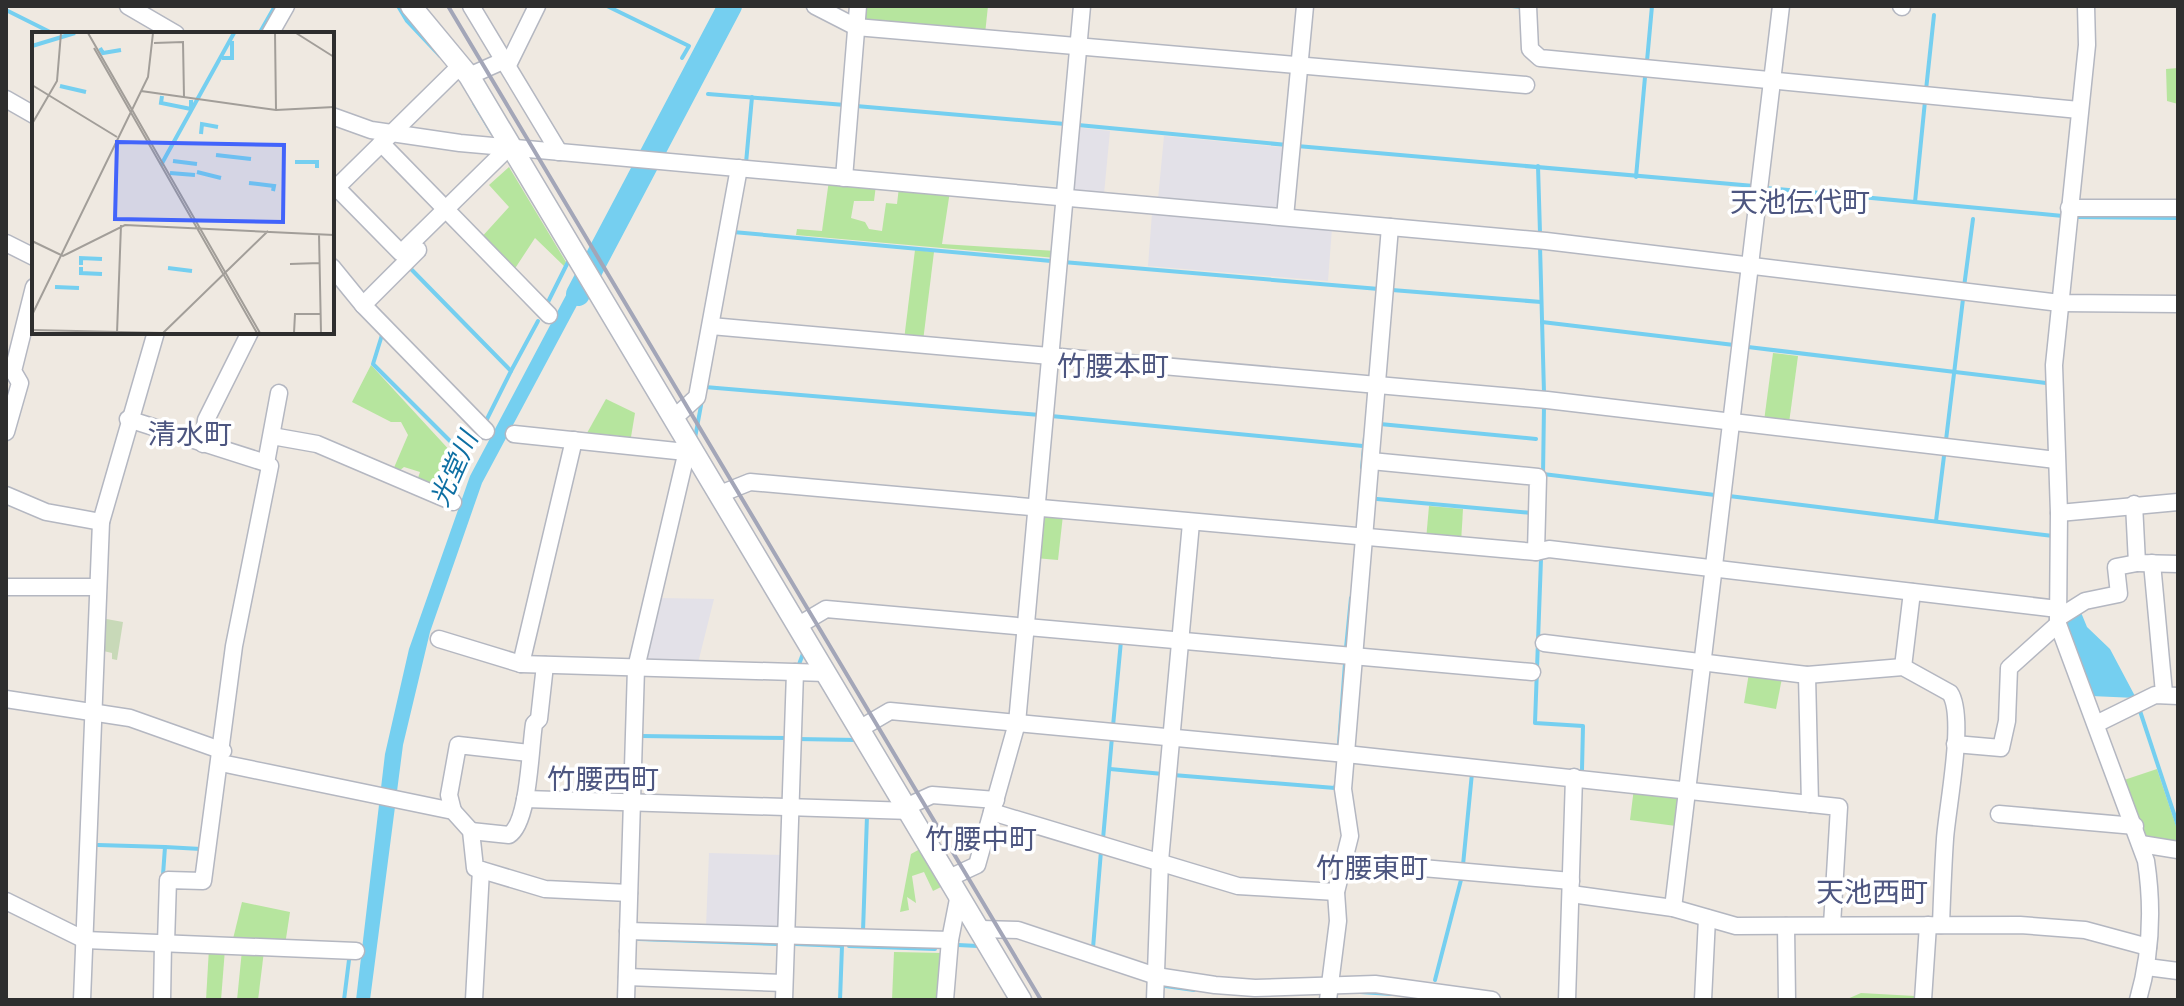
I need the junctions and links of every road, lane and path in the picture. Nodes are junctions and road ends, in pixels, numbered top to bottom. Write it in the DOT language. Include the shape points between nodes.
graph roads {
  1 [pos="128,6"];
  2 [pos="286,6"];
  3 [pos="411,6"];
  4 [pos="471,6"];
  5 [pos="537,6"];
  6 [pos="815,6"];
  7 [pos="858,6"];
  8 [pos="1082,6"];
  9 [pos="1305,6"];
  10 [pos="1528,6"];
  11 [pos="1781,6"];
  12 [pos="2086,6"];
  13 [pos="856,27"];
  14 [pos="173,32"];
  15 [pos="271,32"];
  16 [pos="1078,46"];
  17 [pos="507,62"];
  18 [pos="1299,67"];
  19 [pos="465,71"];
  20 [pos="1773,80"];
  21 [pos="1526,85"];
  22 [pos="6,99"];
  23 [pos="2079,110"];
  24 [pos="32,114"];
  25 [pos="334,117"];
  26 [pos="386,138"];
  27 [pos="512,150"];
  28 [pos="559,152"];
  29 [pos="739,168"];
  30 [pos="844,178"];
  31 [pos="334,189"];
  32 [pos="1064,197"];
  33 [pos="2069,208"];
  34 [pos="2178,208"];
  35 [pos="449,212"];
  36 [pos="1285,217"];
  37 [pos="1390,227"];
  38 [pos="6,243"];
  39 [pos="32,256"];
  40 [pos="1749,266"];
  41 [pos="334,269"];
  42 [pos="32,294"];
  43 [pos="2060,303"];
  44 [pos="2178,304"];
  45 [pos="363,305"];
  46 [pos="549,315"];
  47 [pos="711,326"];
  48 [pos="155,334"];
  49 [pos="249,334"];
  50 [pos="1050,356"];
  51 [pos="1378,386"];
  52 [pos="279,393"];
  53 [pos="674,418"];
  54 [pos="128,419"];
  55 [pos="1731,422"];
  56 [pos="486,431"];
  57 [pos="6,432"];
  58 [pos="514,434"];
  59 [pos="272,436"];
  60 [pos="574,440"];
  61 [pos="203,444"];
  62 [pos="688,447"];
  63 [pos="2056,460"];
  64 [pos="1371,461"];
  65 [pos="266,463"];
  66 [pos="720,494"];
  67 [pos="6,495"];
  68 [pos="453,502"];
  69 [pos="2178,502"];
  70 [pos="2134,504"];
  71 [pos="1036,509"];
  72 [pos="2059,513"];
  73 [pos="101,522"];
  74 [pos="1191,523"];
  75 [pos="1365,538"];
  76 [pos="1536,552"];
  77 [pos="2144,563"];
  78 [pos="2178,564"];
  79 [pos="1714,568"];
  80 [pos="6,587"];
  81 [pos="98,587"];
  82 [pos="1912,592"];
  83 [pos="2058,617"];
  84 [pos="799,625"];
  85 [pos="1025,626"];
  86 [pos="439,639"];
  87 [pos="1180,640"];
  88 [pos="1544,643"];
  89 [pos="1354,656"];
  90 [pos="1702,662"];
  91 [pos="521,664"];
  92 [pos="545,665"];
  93 [pos="1903,667"];
  94 [pos="636,668"];
  95 [pos="795,672"];
  96 [pos="1532,672"];
  97 [pos="826,673"];
  98 [pos="1807,675"];
  99 [pos="2171,695"];
  100 [pos="6,699"];
  101 [pos="95,714"];
  102 [pos="1017,723"];
  103 [pos="2096,724"];
  104 [pos="861,728"];
  105 [pos="1172,738"];
  106 [pos="1955,744"];
  107 [pos="529,753"];
  108 [pos="1346,754"];
  109 [pos="222,757"];
  110 [pos="1574,777"];
  111 [pos="1687,790"];
  112 [pos="525,799"];
  113 [pos="632,804"];
  114 [pos="1810,804"];
  115 [pos="994,806"];
  116 [pos="790,809"];
  117 [pos="910,809"];
  118 [pos="453,811"];
  119 [pos="1999,814"];
  120 [pos="2135,826"];
  121 [pos="471,831"];
  122 [pos="2141,844"];
  123 [pos="2178,850"];
  124 [pos="1160,861"];
  125 [pos="1342,861"];
  126 [pos="481,870"];
  127 [pos="954,886"];
  128 [pos="1571,887"];
  129 [pos="1336,892"];
  130 [pos="629,893"];
  131 [pos="6,901"];
  132 [pos="1673,908"];
  133 [pos="1707,918"];
  134 [pos="1832,925"];
  135 [pos="1935,925"];
  136 [pos="1786,926"];
  137 [pos="980,929"];
  138 [pos="628,931"];
  139 [pos="785,936"];
  140 [pos="85,940"];
  141 [pos="950,940"];
  142 [pos="165,943"];
  143 [pos="2148,947"];
  144 [pos="356,951"];
  145 [pos="2147,967"];
  146 [pos="2178,971"];
  147 [pos="1156,976"];
  148 [pos="627,977"];
  149 [pos="784,983"];
  150 [pos="1328,992"];
  151 [pos="82,1000"];
  152 [pos="162,1000"];
  153 [pos="474,1000"];
  154 [pos="626,1000"];
  155 [pos="784,1000"];
  156 [pos="945,1000"];
  157 [pos="1021,1000"];
  158 [pos="1155,1000"];
  159 [pos="1492,1000"];
  160 [pos="1567,1000"];
  161 [pos="1703,1000"];
  162 [pos="1787,1000"];
  163 [pos="1923,1000"];
  164 [pos="2138,1000"];
  1 -- 14 [label="street"];
  2 -- 15 [label="street"];
  3 -- 19 [label="street"];
  4 -- 17 [label="street"];
  5 -- 17 [label="street"];
  6 -- 13 [label="street"];
  7 -- 13 [label="street"];
  8 -- 16 [label="street"];
  9 -- 18 [label="street"];
  10 -- 20 [label="street" via="1530,49 1540,58"];
  11 -- 20 [label="street"];
  12 -- 23 [label="street"];
  13 -- 16 [label="street"];
  13 -- 30 [label="street"];
  16 -- 18 [label="street"];
  16 -- 32 [label="street"];
  17 -- 19 [label="street"];
  17 -- 28 [label="street"];
  18 -- 21 [label="street"];
  18 -- 36 [label="street"];
  19 -- 26 [label="street"];
  19 -- 27 [label="street"];
  20 -- 23 [label="street"];
  20 -- 40 [label="street"];
  22 -- 24 [label="street"];
  23 -- 33 [label="street"];
  25 -- 26 [label="street"];
  26 -- 27 [label="street"];
  26 -- 31 [label="street"];
  26 -- 35 [label="street"];
  27 -- 28 [label="street"];
  27 -- 35 [label="street"];
  27 -- 53 [label="street"];
  28 -- 29 [label="street"];
  29 -- 30 [label="street"];
  29 -- 47 [label="street"];
  30 -- 32 [label="street"];
  31 -- 35 [label="street" via="401,253"];
  32 -- 36 [label="street"];
  32 -- 50 [label="street"];
  33 -- 34 [label="street"];
  33 -- 43 [label="street"];
  35 -- 45 [label="street"];
  35 -- 46 [label="street"];
  36 -- 37 [label="street"];
  37 -- 40 [label="street"];
  37 -- 51 [label="street"];
  38 -- 39 [label="street"];
  40 -- 43 [label="street"];
  40 -- 55 [label="street"];
  41 -- 45 [label="street"];
  42 -- 57 [label="street" via="13,371 20,383"];
  43 -- 44 [label="street"];
  43 -- 63 [label="street" via="2054,365"];
  45 -- 56 [label="street"];
  47 -- 50 [label="street"];
  47 -- 53 [label="street" via="697,397"];
  48 -- 54 [label="street"];
  49 -- 61 [label="street" via="206,420"];
  50 -- 51 [label="street"];
  50 -- 71 [label="street"];
  51 -- 55 [label="street"];
  51 -- 64 [label="street"];
  52 -- 59 [label="street"];
  53 -- 62 [label="street"];
  54 -- 61 [label="street"];
  54 -- 73 [label="street"];
  55 -- 63 [label="street"];
  55 -- 79 [label="street"];
  58 -- 60 [label="street"];
  59 -- 65 [label="street"];
  59 -- 68 [label="street" via="317,444"];
  60 -- 62 [label="street"];
  60 -- 91 [label="street"];
  61 -- 65 [label="street"];
  62 -- 66 [label="street"];
  62 -- 94 [label="street"];
  63 -- 72 [label="street"];
  64 -- 75 [label="street"];
  64 -- 76 [label="street" via="1538,477"];
  65 -- 109 [label="street" via="267,495 234,646"];
  66 -- 71 [label="street" via="750,482"];
  66 -- 84 [label="street"];
  67 -- 73 [label="street" via="46,512"];
  69 -- 70 [label="street"];
  70 -- 72 [label="street"];
  70 -- 77 [label="street"];
  71 -- 74 [label="street"];
  71 -- 85 [label="street"];
  72 -- 83 [label="street"];
  73 -- 81 [label="street"];
  74 -- 75 [label="street"];
  74 -- 87 [label="street"];
  75 -- 76 [label="street"];
  75 -- 89 [label="street"];
  76 -- 79 [label="street" via="1549,549"];
  77 -- 78 [label="street"];
  77 -- 83 [label="street" via="2116,567 2119,594 2085,601"];
  77 -- 99 [label="street"];
  79 -- 82 [label="street"];
  79 -- 90 [label="street"];
  80 -- 81 [label="street"];
  81 -- 101 [label="street"];
  82 -- 83 [label="street"];
  82 -- 93 [label="street"];
  83 -- 103 [label="street"];
  83 -- 106 [label="street" via="2009,668 2001,748"];
  84 -- 85 [label="street" via="826,609"];
  84 -- 97 [label="street"];
  85 -- 87 [label="street"];
  85 -- 102 [label="street"];
  86 -- 91 [label="street"];
  87 -- 89 [label="street"];
  87 -- 105 [label="street"];
  88 -- 90 [label="street"];
  89 -- 96 [label="street"];
  89 -- 108 [label="street"];
  90 -- 98 [label="street"];
  90 -- 111 [label="street"];
  91 -- 92 [label="street"];
  92 -- 94 [label="street"];
  92 -- 107 [label="street"];
  93 -- 98 [label="street"];
  93 -- 106 [label="street" via="1950,693"];
  94 -- 95 [label="street"];
  94 -- 113 [label="street"];
  95 -- 97 [label="street"];
  95 -- 116 [label="street"];
  97 -- 104 [label="street"];
  98 -- 114 [label="street"];
  99 -- 103 [label="street"];
  100 -- 101 [label="street"];
  101 -- 109 [label="street" via="130,718"];
  101 -- 140 [label="street"];
  102 -- 104 [label="street" via="890,711"];
  102 -- 105 [label="street"];
  102 -- 115 [label="street"];
  103 -- 120 [label="street"];
  104 -- 117 [label="street"];
  105 -- 108 [label="street"];
  105 -- 124 [label="street"];
  106 -- 135 [label="street"];
  107 -- 112 [label="street"];
  107 -- 118 [label="street" via="458,745 449,795"];
  108 -- 110 [label="street"];
  108 -- 125 [label="street" via="1343,789 1350,836"];
  109 -- 118 [label="street"];
  109 -- 142 [label="street" via="203,881 168,880"];
  110 -- 111 [label="street"];
  110 -- 128 [label="street"];
  111 -- 114 [label="street"];
  111 -- 132 [label="street"];
  112 -- 113 [label="street"];
  112 -- 121 [label="street" via="518,828 509,835"];
  113 -- 116 [label="street"];
  113 -- 130 [label="street"];
  114 -- 134 [label="street" via="1839,807"];
  115 -- 117 [label="street" via="932,795"];
  115 -- 124 [label="street"];
  115 -- 127 [label="street" via="977,865"];
  116 -- 117 [label="street"];
  116 -- 139 [label="street"];
  117 -- 127 [label="street"];
  118 -- 121 [label="street"];
  119 -- 120 [label="street"];
  120 -- 122 [label="street"];
  121 -- 126 [label="street" via="475,868"];
  122 -- 123 [label="street"];
  122 -- 143 [label="street" via="2150,889"];
  124 -- 129 [label="street" via="1238,886"];
  124 -- 147 [label="street"];
  125 -- 128 [label="street"];
  125 -- 129 [label="street"];
  126 -- 130 [label="street" via="545,889"];
  126 -- 153 [label="street"];
  127 -- 137 [label="street"];
  127 -- 141 [label="street"];
  128 -- 132 [label="street"];
  128 -- 160 [label="street"];
  129 -- 150 [label="street" via="1338,921"];
  130 -- 138 [label="street"];
  131 -- 140 [label="street"];
  132 -- 133 [label="street"];
  133 -- 136 [label="street" via="1736,926"];
  133 -- 161 [label="street"];
  134 -- 135 [label="street"];
  134 -- 136 [label="street"];
  135 -- 143 [label="street" via="2085,930"];
  135 -- 163 [label="street"];
  136 -- 162 [label="street"];
  137 -- 147 [label="street" via="1018,930"];
  137 -- 157 [label="street"];
  138 -- 139 [label="street"];
  138 -- 148 [label="street"];
  139 -- 141 [label="street"];
  139 -- 149 [label="street"];
  140 -- 142 [label="street"];
  140 -- 151 [label="street"];
  141 -- 156 [label="street"];
  142 -- 144 [label="street"];
  142 -- 152 [label="street"];
  143 -- 145 [label="street"];
  145 -- 146 [label="street"];
  145 -- 164 [label="street"];
  147 -- 150 [label="street"];
  147 -- 158 [label="street"];
  148 -- 149 [label="street"];
  148 -- 154 [label="street"];
  149 -- 155 [label="street"];
  150 -- 159 [label="street" via="1375,984"];
}
